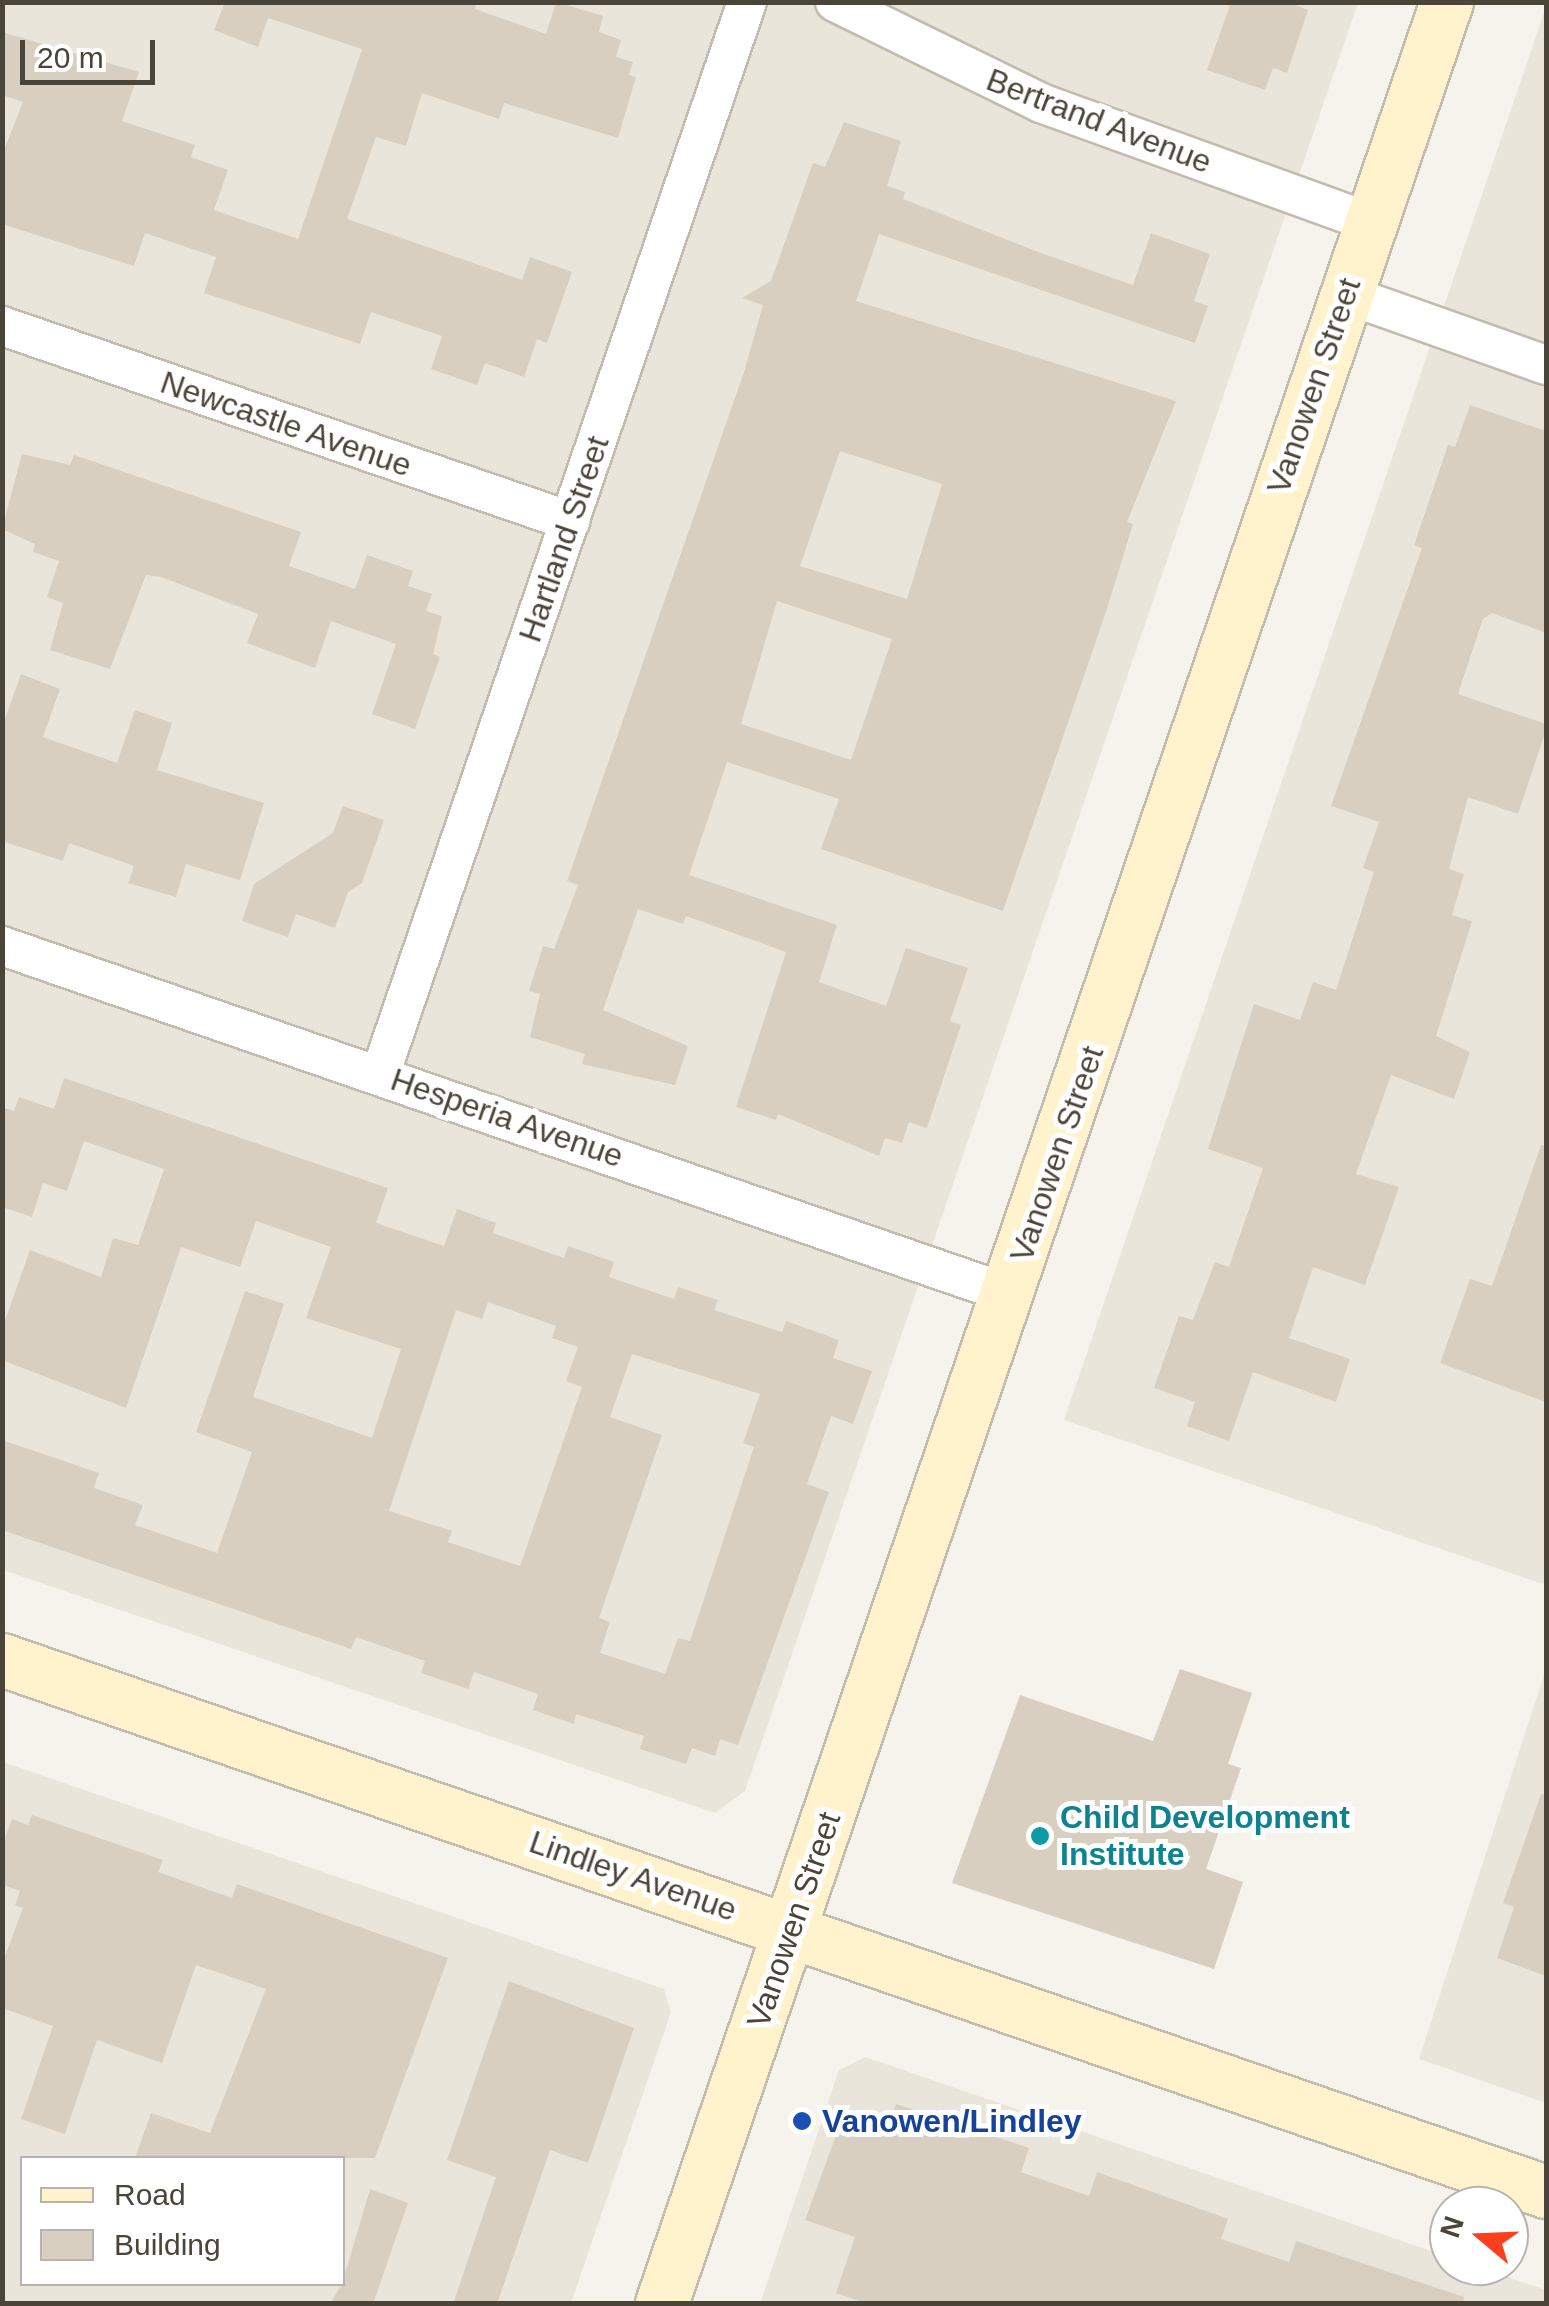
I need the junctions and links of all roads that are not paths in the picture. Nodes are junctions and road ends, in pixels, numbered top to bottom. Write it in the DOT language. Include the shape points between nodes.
graph roads {
  1 [pos="747,2"];
  2 [pos="835,2"];
  3 [pos="1447,2"];
  4 [pos="1370,222"];
  5 [pos="1345,294"];
  6 [pos="2,326"];
  7 [pos="1546,364"];
  8 [pos="570,521"];
  9 [pos="2,946"];
  10 [pos="380,1075"];
  11 [pos="1010,1294"];
  12 [pos="2,1660"];
  13 [pos="791,1932"];
  14 [pos="1546,2192"];
  15 [pos="662,2304"];
  1 -- 8 [label="street, Hartland Street"];
  2 -- 4 [label="street, Bertrand Avenue" via="1041,103"];
  3 -- 4 [label="main road, Vanowen Street"];
  4 -- 5 [label="main road, Vanowen Street"];
  5 -- 7 [label="street"];
  5 -- 11 [label="main road, Vanowen Street"];
  6 -- 8 [label="street, Newcastle Avenue"];
  8 -- 10 [label="street, Hartland Street"];
  9 -- 10 [label="street, Hesperia Avenue"];
  10 -- 11 [label="street, Hesperia Avenue"];
  11 -- 13 [label="main road, Vanowen Street"];
  12 -- 13 [label="main road, Lindley Avenue"];
  13 -- 14 [label="main road, Lindley Avenue"];
  13 -- 15 [label="main road, Vanowen Street"];
}
